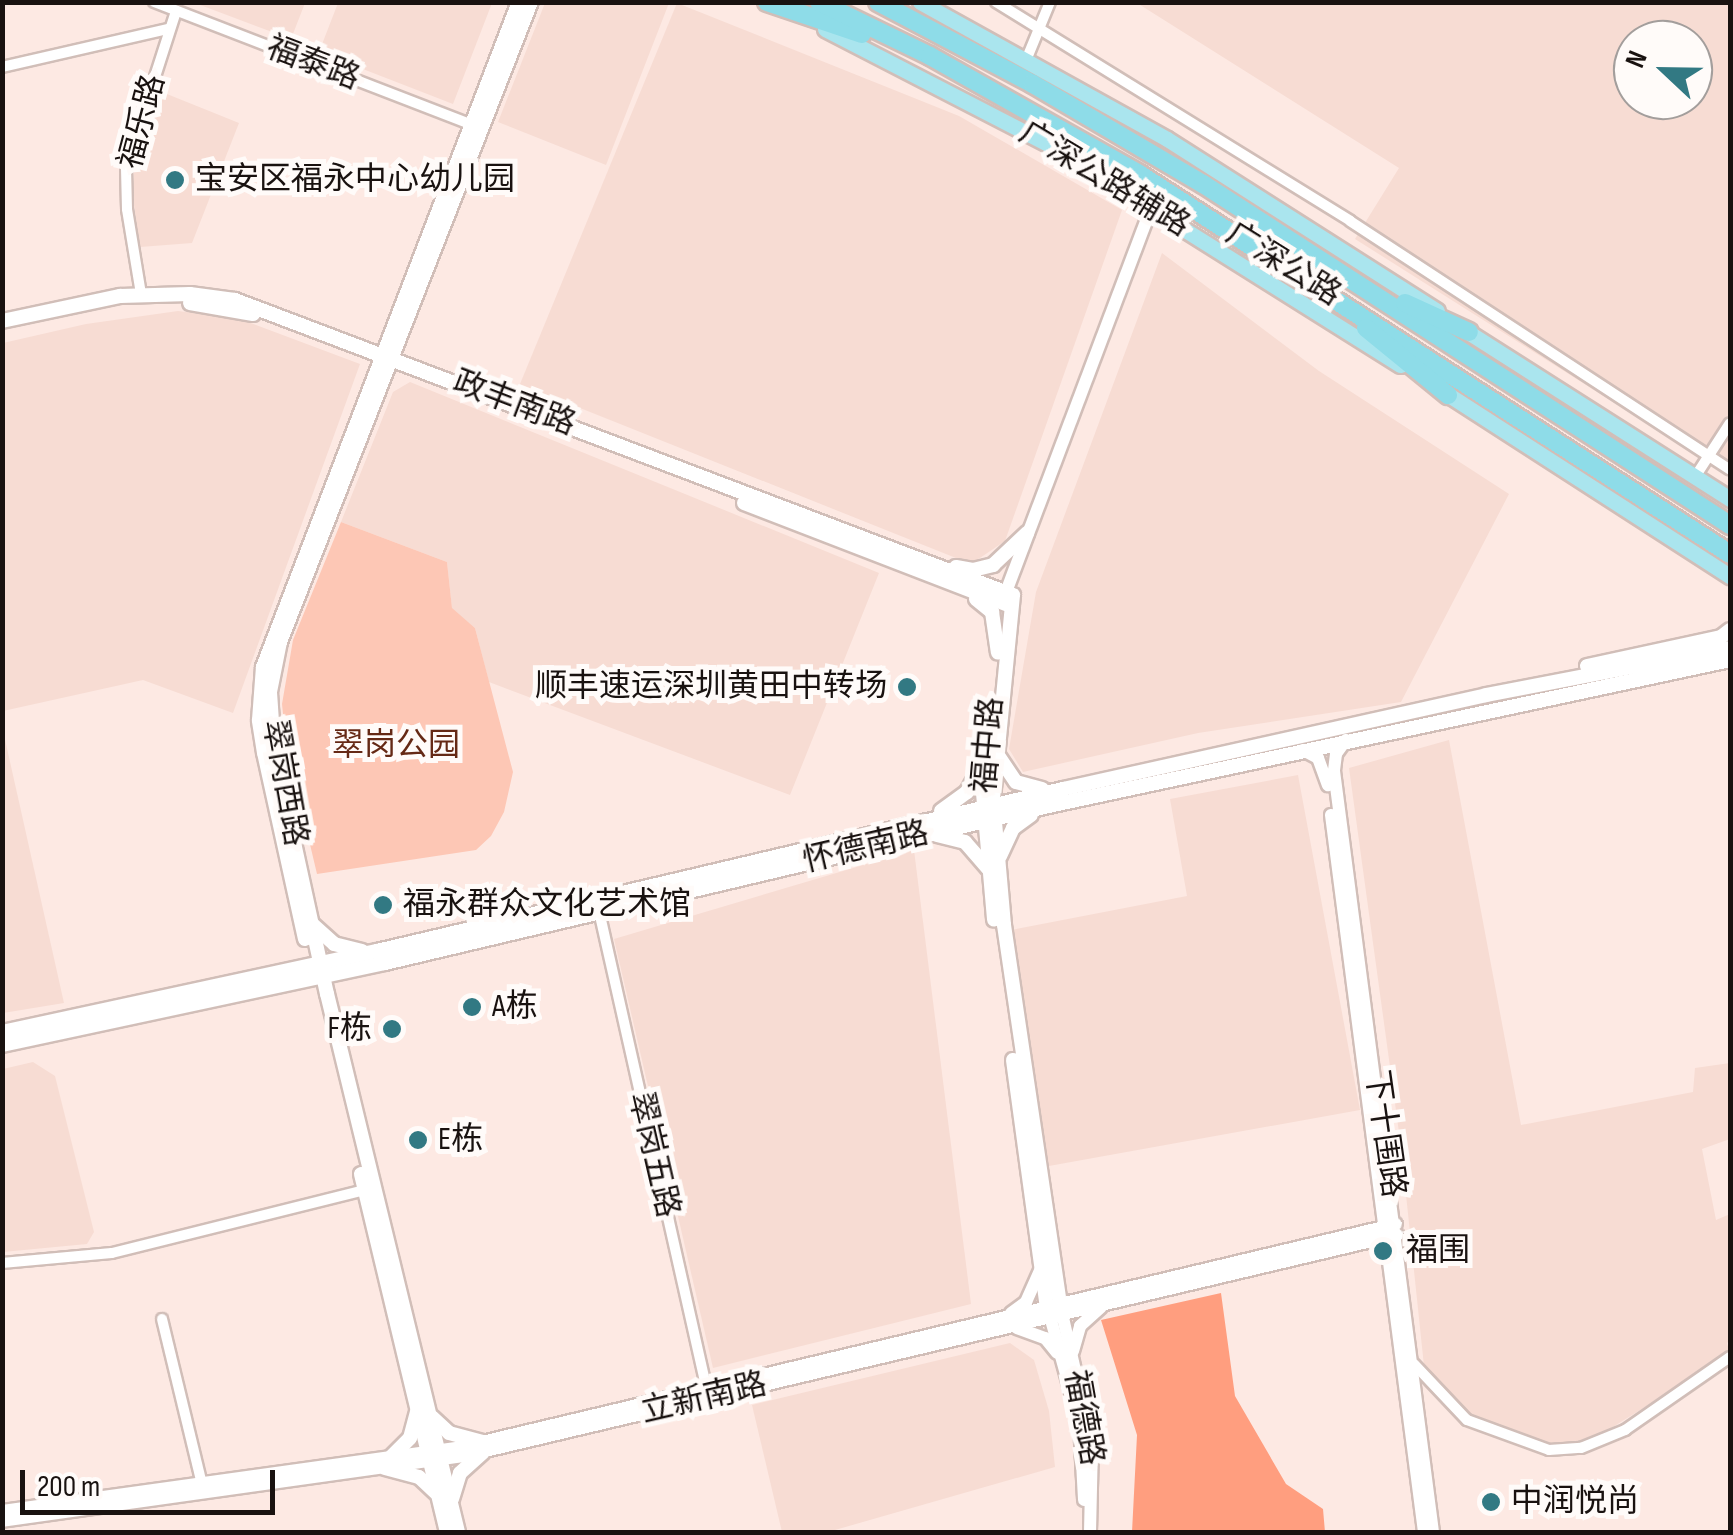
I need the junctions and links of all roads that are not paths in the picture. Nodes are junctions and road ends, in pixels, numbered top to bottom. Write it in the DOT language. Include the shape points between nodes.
graph roads {
  1 [pos="154,2"];
  2 [pos="519,2"];
  3 [pos="530,2"];
  4 [pos="767,2"];
  5 [pos="819,2"];
  6 [pos="878,2"];
  7 [pos="887,2"];
  8 [pos="920,2"];
  9 [pos="996,2"];
  10 [pos="1050,2"];
  11 [pos="176,11"];
  12 [pos="903,14"];
  13 [pos="1040,27"];
  14 [pos="168,29"];
  15 [pos="930,56"];
  16 [pos="1027,58"];
  17 [pos="2,67"];
  18 [pos="472,125"];
  19 [pos="1156,209"];
  20 [pos="1350,278"];
  21 [pos="1308,280"];
  22 [pos="141,294"];
  23 [pos="2,321"];
  24 [pos="2,331"];
  25 [pos="1468,332"];
  26 [pos="385,360"];
  27 [pos="1448,395"];
  28 [pos="1730,423"];
  29 [pos="1709,455"];
  30 [pos="1730,470"];
  31 [pos="1695,477"];
  32 [pos="1730,499"];
  33 [pos="1730,525"];
  34 [pos="1026,533"];
  35 [pos="881,555"];
  36 [pos="921,560"];
  37 [pos="1729,570"];
  38 [pos="1009,599"];
  39 [pos="1728,638"];
  40 [pos="998,654"];
  41 [pos="1730,660"];
  42 [pos="1346,740"];
  43 [pos="1302,750"];
  44 [pos="992,753"];
  45 [pos="1062,789"];
  46 [pos="1053,804"];
  47 [pos="989,812"];
  48 [pos="918,829"];
  49 [pos="994,866"];
  50 [pos="599,911"];
  51 [pos="312,923"];
  52 [pos="377,951"];
  53 [pos="317,971"];
  54 [pos="2,1032"];
  55 [pos="2,1045"];
  56 [pos="365,1190"];
  57 [pos="1391,1230"];
  58 [pos="1040,1252"];
  59 [pos="2,1263"];
  60 [pos="1055,1272"];
  61 [pos="1093,1296"];
  62 [pos="1111,1302"];
  63 [pos="1055,1310"];
  64 [pos="162,1319"];
  65 [pos="995,1324"];
  66 [pos="1730,1357"];
  67 [pos="1068,1363"];
  68 [pos="1414,1364"];
  69 [pos="707,1393"];
  70 [pos="423,1410"];
  71 [pos="483,1447"];
  72 [pos="434,1456"];
  73 [pos="387,1463"];
  74 [pos="203,1488"];
  75 [pos="446,1503"];
  76 [pos="2,1511"];
  77 [pos="2,1521"];
  78 [pos="448,1532"];
  79 [pos="458,1532"];
  80 [pos="1082,1532"];
  81 [pos="1090,1532"];
  82 [pos="1424,1532"];
  83 [pos="1433,1532"];
  1 -- 11 [label="street, 福泰路"];
  2 -- 18 [label="main road, 翠岗西路"];
  3 -- 26 [label="main road, 翠岗西路"];
  4 -- 15 [label="highway"];
  4 -- 19 [label="main road, 广深公路辅路" via="975,105"];
  5 -- 15 [label="highway, 广深公路"];
  6 -- 12 [label="highway, 广深公路"];
  7 -- 12 [label="highway"];
  8 -- 16 [label="main road, 广深公路辅路"];
  9 -- 13 [label="street"];
  10 -- 13 [label="street"];
  11 -- 14 [label="street, 福乐路"];
  11 -- 18 [label="street, 福泰路"];
  12 -- 20 [label="highway, 广深公路" via="1118,132"];
  13 -- 16 [label="street"];
  13 -- 29 [label="street"];
  14 -- 17 [label="street"];
  14 -- 22 [label="street, 福乐路" via="126,167"];
  15 -- 21 [label="highway, 广深公路" via="1139,174"];
  16 -- 25 [label="main road, 广深公路辅路" via="1217,170"];
  18 -- 26 [label="main road, 翠岗西路"];
  19 -- 27 [label="main road, 广深公路辅路"];
  19 -- 34 [label="street, 福中路"];
  19 -- 38 [label="street, 福中路"];
  20 -- 25 [label="highway"];
  20 -- 33 [label="highway, 广深公路"];
  21 -- 27 [label="highway"];
  21 -- 37 [label="highway, 广深公路"];
  22 -- 23 [label="main road, 政丰南路"];
  22 -- 26 [label="main road, 政丰南路" via="235,300"];
  24 -- 26 [label="main road, 政丰南路" via="99,308 190,303 252,314"];
  25 -- 31 [label="main road, 广深公路辅路"];
  26 -- 35 [label="main road, 政丰南路"];
  26 -- 36 [label="main road, 政丰南路"];
  26 -- 51 [label="main road, 翠岗西路" via="271,680 274,751"];
  26 -- 53 [label="main road, 翠岗西路" via="271,638 260,692 264,753"];
  27 -- 37 [label="main road, 广深公路辅路"];
  28 -- 29 [label="street"];
  29 -- 30 [label="street"];
  29 -- 31 [label="street"];
  31 -- 32 [label="main road, 广深公路辅路"];
  34 -- 36 [label="main road" via="985,568"];
  34 -- 38 [label="street, 福中路"];
  35 -- 38 [label="main road, 政丰南路"];
  35 -- 40 [label="main road" via="987,605"];
  36 -- 38 [label="main road, 政丰南路"];
  38 -- 40 [label="main road, 福中路"];
  38 -- 44 [label="main road, 福中路"];
  39 -- 45 [label="main road, 怀德南路"];
  40 -- 44 [label="main road, 福中路"];
  41 -- 42 [label="main road, 怀德南路"];
  42 -- 43 [label="main road, 怀德南路"];
  42 -- 57 [label="street, 下十围路" via="1334,771"];
  43 -- 46 [label="main road, 怀德南路"];
  43 -- 57 [label="street, 下十围路" via="1326,772"];
  44 -- 45 [label="main road" via="1016,782"];
  44 -- 47 [label="main road, 福中路"];
  44 -- 48 [label="main road" via="960,799"];
  45 -- 47 [label="main road, 怀德南路"];
  46 -- 47 [label="main road, 怀德南路"];
  46 -- 49 [label="main road" via="1018,822"];
  47 -- 48 [label="main road, 怀德南路"];
  47 -- 49 [label="main road, 福中路"];
  48 -- 49 [label="main road" via="960,839"];
  48 -- 50 [label="main road, 怀德南路"];
  48 -- 52 [label="main road, 怀德南路"];
  49 -- 58 [label="main road, 福中路"];
  49 -- 60 [label="main road, 福中路"];
  50 -- 53 [label="main road, 怀德南路"];
  50 -- 69 [label="street, 翠岗五路"];
  51 -- 52 [label="main road" via="334,944"];
  51 -- 53 [label="main road, 翠岗西路"];
  52 -- 53 [label="main road, 怀德南路"];
  53 -- 54 [label="main road, 怀德南路"];
  53 -- 55 [label="main road, 怀德南路"];
  53 -- 56 [label="main road, 翠岗西路"];
  53 -- 70 [label="main road, 翠岗西路"];
  56 -- 59 [label="street" via="112,1253"];
  56 -- 70 [label="main road, 翠岗西路"];
  57 -- 61 [label="street, 立新南路"];
  57 -- 62 [label="street, 立新南路"];
  57 -- 68 [label="street, 下十围路"];
  57 -- 82 [label="street, 下十围路"];
  58 -- 63 [label="main road, 福中路"];
  58 -- 65 [label="street" via="1036,1288"];
  60 -- 61 [label="street" via="1074,1293"];
  60 -- 63 [label="main road, 福中路"];
  61 -- 63 [label="street, 立新南路"];
  62 -- 63 [label="street, 立新南路"];
  62 -- 67 [label="street" via="1080,1326"];
  63 -- 65 [label="street, 立新南路"];
  63 -- 67 [label="street, 福德路"];
  64 -- 74 [label="street"];
  65 -- 67 [label="street" via="1045,1338"];
  65 -- 69 [label="street, 立新南路"];
  66 -- 68 [label="street" via="1625,1430 1581,1448 1549,1450 1467,1420"];
  67 -- 80 [label="street, 福德路" via="1082,1448"];
  67 -- 81 [label="street, 福德路" via="1092,1444"];
  68 -- 83 [label="street, 下十围路"];
  69 -- 71 [label="street, 立新南路"];
  70 -- 71 [label="main road" via="449,1433"];
  70 -- 72 [label="main road, 翠岗西路"];
  70 -- 73 [label="main road"];
  71 -- 72 [label="street, 立新南路"];
  71 -- 75 [label="main road"];
  72 -- 73 [label="street, 立新南路"];
  72 -- 75 [label="main road, 翠岗西路"];
  73 -- 74 [label="street, 立新南路"];
  73 -- 75 [label="main road" via="419,1477"];
  74 -- 76 [label="street, 立新南路"];
  74 -- 77 [label="street, 立新南路"];
  75 -- 78 [label="main road, 翠岗西路"];
  75 -- 79 [label="main road, 翠岗西路"];
}
